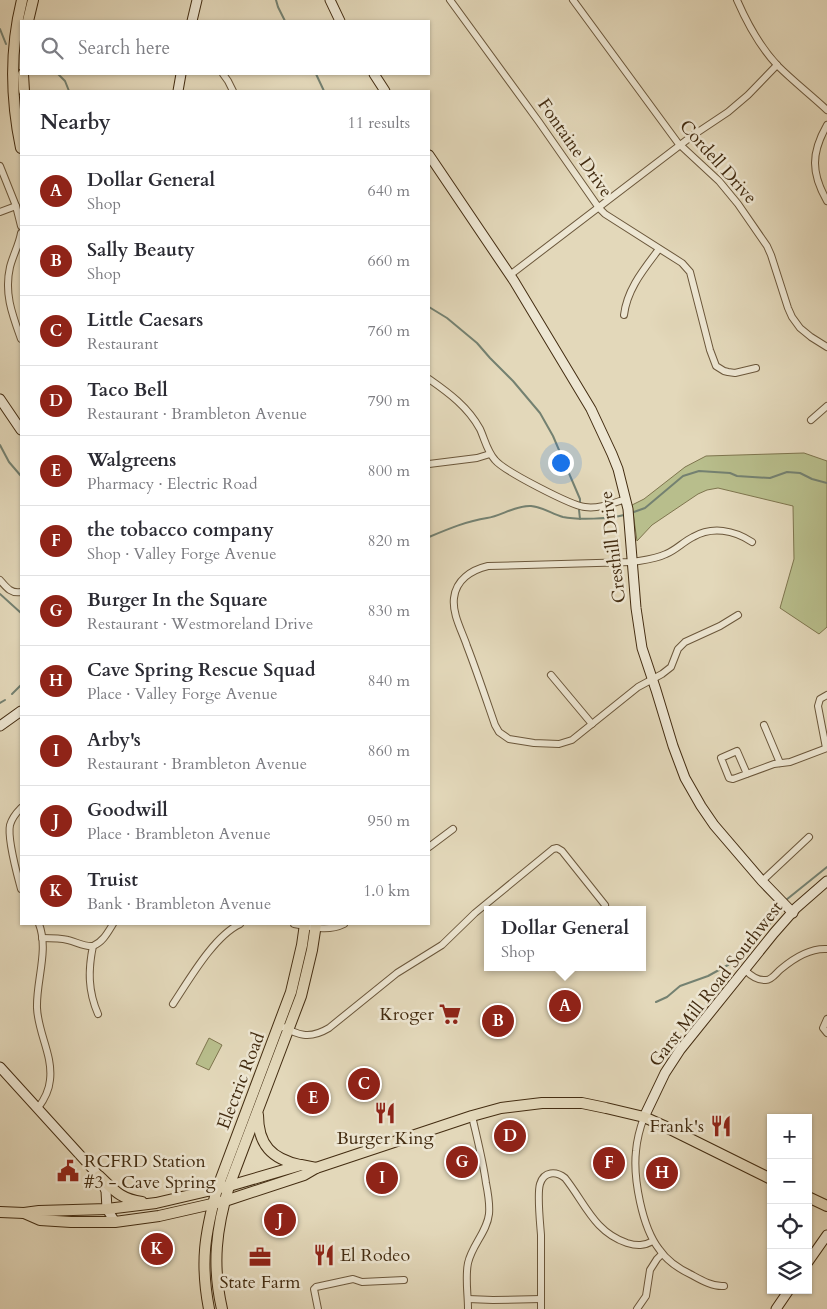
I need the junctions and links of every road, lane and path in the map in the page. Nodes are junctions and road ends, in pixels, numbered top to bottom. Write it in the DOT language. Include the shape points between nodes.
graph roads {
  1 [pos="22,0"];
  2 [pos="33,0"];
  3 [pos="197,0"];
  4 [pos="330,0"];
  5 [pos="450,0"];
  6 [pos="573,0"];
  7 [pos="738,0"];
  8 [pos="28,20"];
  9 [pos="192,20"];
  10 [pos="340,20"];
  11 [pos="777,65"];
  12 [pos="24,75"];
  13 [pos="181,75"];
  14 [pos="224,75"];
  15 [pos="375,75"];
  16 [pos="24,90"];
  17 [pos="178,90"];
  18 [pos="233,90"];
  19 [pos="384,90"];
  20 [pos="827,110"];
  21 [pos="827,125"];
  22 [pos="20,142"];
  23 [pos="681,146"];
  24 [pos="430,156"];
  25 [pos="0,166"];
  26 [pos="827,201"];
  27 [pos="16,206"];
  28 [pos="599,208"];
  29 [pos="0,212"];
  30 [pos="20,222"];
  31 [pos="20,242"];
  32 [pos="658,248"];
  33 [pos="510,275"];
  34 [pos="624,315"];
  35 [pos="20,336"];
  36 [pos="827,347"];
  37 [pos="756,368"];
  38 [pos="430,380"];
  39 [pos="0,399"];
  40 [pos="827,406"];
  41 [pos="811,420"];
  42 [pos="20,429"];
  43 [pos="490,454"];
  44 [pos="430,464"];
  45 [pos="626,500"];
  46 [pos="752,542"];
  47 [pos="632,562"];
  48 [pos="0,580"];
  49 [pos="20,592"];
  50 [pos="738,615"];
  51 [pos="551,675"];
  52 [pos="652,679"];
  53 [pos="827,696"];
  54 [pos="20,712"];
  55 [pos="592,724"];
  56 [pos="764,725"];
  57 [pos="0,726"];
  58 [pos="826,748"];
  59 [pos="780,763"];
  60 [pos="747,774"];
  61 [pos="20,809"];
  62 [pos="452,829"];
  63 [pos="809,838"];
  64 [pos="430,846"];
  65 [pos="762,881"];
  66 [pos="827,881"];
  67 [pos="20,885"];
  68 [pos="605,905"];
  69 [pos="792,912"];
  70 [pos="39,925"];
  71 [pos="112,925"];
  72 [pos="238,925"];
  73 [pos="310,925"];
  74 [pos="341,925"];
  75 [pos="42,938"];
  76 [pos="93,946"];
  77 [pos="827,949"];
  78 [pos="744,970"];
  79 [pos="173,1004"];
  80 [pos="98,1014"];
  81 [pos="827,1019"];
  82 [pos="284,1027"];
  83 [pos="827,1034"];
  84 [pos="0,1067"];
  85 [pos="38,1108"];
  86 [pos="258,1109"];
  87 [pos="472,1116"];
  88 [pos="644,1117"];
  89 [pos="301,1165"];
  90 [pos="316,1168"];
  91 [pos="99,1176"];
  92 [pos="767,1177"];
  93 [pos="229,1186"];
  94 [pos="217,1189"];
  95 [pos="812,1199"];
  96 [pos="225,1201"];
  97 [pos="156,1203"];
  98 [pos="213,1204"];
  99 [pos="827,1206"];
  100 [pos="107,1209"];
  101 [pos="0,1212"];
  102 [pos="24,1213"];
  103 [pos="114,1222"];
  104 [pos="827,1235"];
  105 [pos="653,1241"];
  106 [pos="662,1254"];
  107 [pos="812,1256"];
  108 [pos="404,1280"];
  109 [pos="724,1286"];
  110 [pos="786,1294"];
  111 [pos="468,1299"];
  112 [pos="541,1299"];
  113 [pos="211,1309"];
  114 [pos="222,1309"];
  115 [pos="318,1309"];
  116 [pos="468,1309"];
  117 [pos="540,1309"];
  118 [pos="637,1309"];
  119 [pos="776,1309"];
  1 -- 22 [label="main road" via="14,73"];
  2 -- 8 [label="main road"];
  3 -- 9 [label="street"];
  4 -- 10 [label="street"];
  5 -- 28 [label="street, Fontaine Drive"];
  6 -- 23 [label="street, Cordell Drive"];
  7 -- 11 [label="street" via="756,37"];
  11 -- 20 [label="street"];
  11 -- 23 [label="street" via="728,112"];
  12 -- 16 [label="main road"];
  13 -- 17 [label="street"];
  14 -- 18 [label="street"];
  15 -- 19 [label="street"];
  21 -- 26 [label="street" via="818,142 814,160 817,181"];
  23 -- 28 [label="street"];
  23 -- 36 [label="street, Cordell Drive" via="719,181 738,204 767,246 792,317 800,328"];
  24 -- 33 [label="street, Cresthill Drive"];
  25 -- 27 [label="street"];
  27 -- 29 [label="street"];
  27 -- 30 [label="street"];
  28 -- 32 [label="street, Fontaine Drive"];
  28 -- 33 [label="street"];
  31 -- 35 [label="street" via="11,264 7,291"];
  32 -- 34 [label="street" via="630,291"];
  32 -- 37 [label="street, Fontaine Drive" via="690,272 716,366 728,372"];
  33 -- 45 [label="street, Cresthill Drive" via="601,428 618,469"];
  38 -- 43 [label="street" via="465,408 480,430"];
  39 -- 42 [label="street"];
  40 -- 41 [label="street"];
  43 -- 44 [label="street"];
  43 -- 45 [label="street" via="507,470 577,506 591,508"];
  45 -- 47 [label="street, Cresthill Drive"];
  46 -- 47 [label="street" via="736,533 710,531 693,536 666,554"];
  47 -- 52 [label="street, Cresthill Drive" via="639,633"];
  47 -- 55 [label="street" via="488,566 468,574 456,590 454,601 458,622 499,732 509,739 559,744 572,740"];
  48 -- 49 [label="street" via="10,590"];
  50 -- 52 [label="street" via="685,642 671,667"];
  51 -- 55 [label="street"];
  52 -- 55 [label="street"];
  52 -- 65 [label="street, Cresthill Drive" via="679,763 693,793 714,825"];
  53 -- 58 [label="street" via="820,699 818,706"];
  54 -- 57 [label="street"];
  56 -- 59 [label="street"];
  58 -- 59 [label="street"];
  59 -- 60 [label="street"];
  60 -- 60 [label="street" via="729,778 721,758 737,751"];
  61 -- 67 [label="street" via="12,819 10,830"];
  62 -- 64 [label="street"];
  63 -- 65 [label="street"];
  65 -- 69 [label="street, Cresthill Drive"];
  66 -- 69 [label="street, Garst Mill Road Southwest"];
  68 -- 82 [label="street" via="562,851 553,849 475,913 442,945 397,973 329,1028 311,1035 296,1034"];
  69 -- 78 [label="street, Garst Mill Road Southwest"];
  70 -- 75 [label="street"];
  71 -- 76 [label="street" via="102,940"];
  72 -- 79 [label="street" via="226,933 208,954"];
  73 -- 74 [label="street" via="332,928"];
  73 -- 82 [label="main road, Electric Road"];
  75 -- 76 [label="street"];
  75 -- 85 [label="street" via="37,1011 50,1073 46,1095"];
  76 -- 80 [label="street" via="89,979"];
  77 -- 78 [label="street" via="809,952 766,980"];
  78 -- 88 [label="street, Garst Mill Road Southwest" via="673,1060"];
  81 -- 83 [label="street" via="823,1028"];
  82 -- 86 [label="main road, Electric Road"];
  82 -- 94 [label="main road, Electric Road"];
  84 -- 85 [label="street"];
  85 -- 91 [label="street"];
  86 -- 89 [label="main road" via="258,1127 269,1150 287,1162"];
  86 -- 93 [label="main road, Electric Road"];
  87 -- 88 [label="main road" via="521,1104 582,1103"];
  87 -- 90 [label="main road"];
  87 -- 111 [label="street" via="489,1212 486,1226 468,1262"];
  88 -- 92 [label="main road"];
  88 -- 105 [label="street" via="636,1151 636,1169 642,1207"];
  89 -- 90 [label="main road"];
  89 -- 93 [label="main road"];
  90 -- 96 [label="main road"];
  91 -- 97 [label="main road" via="122,1197"];
  91 -- 100 [label="street" via="106,1191"];
  93 -- 94 [label="main road"];
  93 -- 96 [label="main road, Electric Road"];
  94 -- 97 [label="main road"];
  94 -- 98 [label="main road, Electric Road"];
  95 -- 99 [label="main road"];
  96 -- 98 [label="main road"];
  96 -- 114 [label="main road, Electric Road" via="216,1256"];
  97 -- 100 [label="main road"];
  98 -- 103 [label="main road"];
  98 -- 113 [label="main road, Electric Road" via="204,1261"];
  100 -- 102 [label="main road"];
  100 -- 103 [label="street"];
  101 -- 102 [label="main road"];
  102 -- 103 [label="main road" via="40,1220"];
  104 -- 107 [label="street"];
  105 -- 106 [label="street"];
  105 -- 112 [label="street" via="634,1245 611,1236 600,1228 565,1178 547,1174 539,1186"];
  106 -- 109 [label="street" via="692,1275 716,1286"];
  106 -- 118 [label="street" via="650,1270 646,1296"];
  108 -- 115 [label="street" via="362,1282 353,1279 316,1287"];
  110 -- 119 [label="street"];
  111 -- 112 [label="street"];
  111 -- 116 [label="street"];
  112 -- 117 [label="street"];
}
